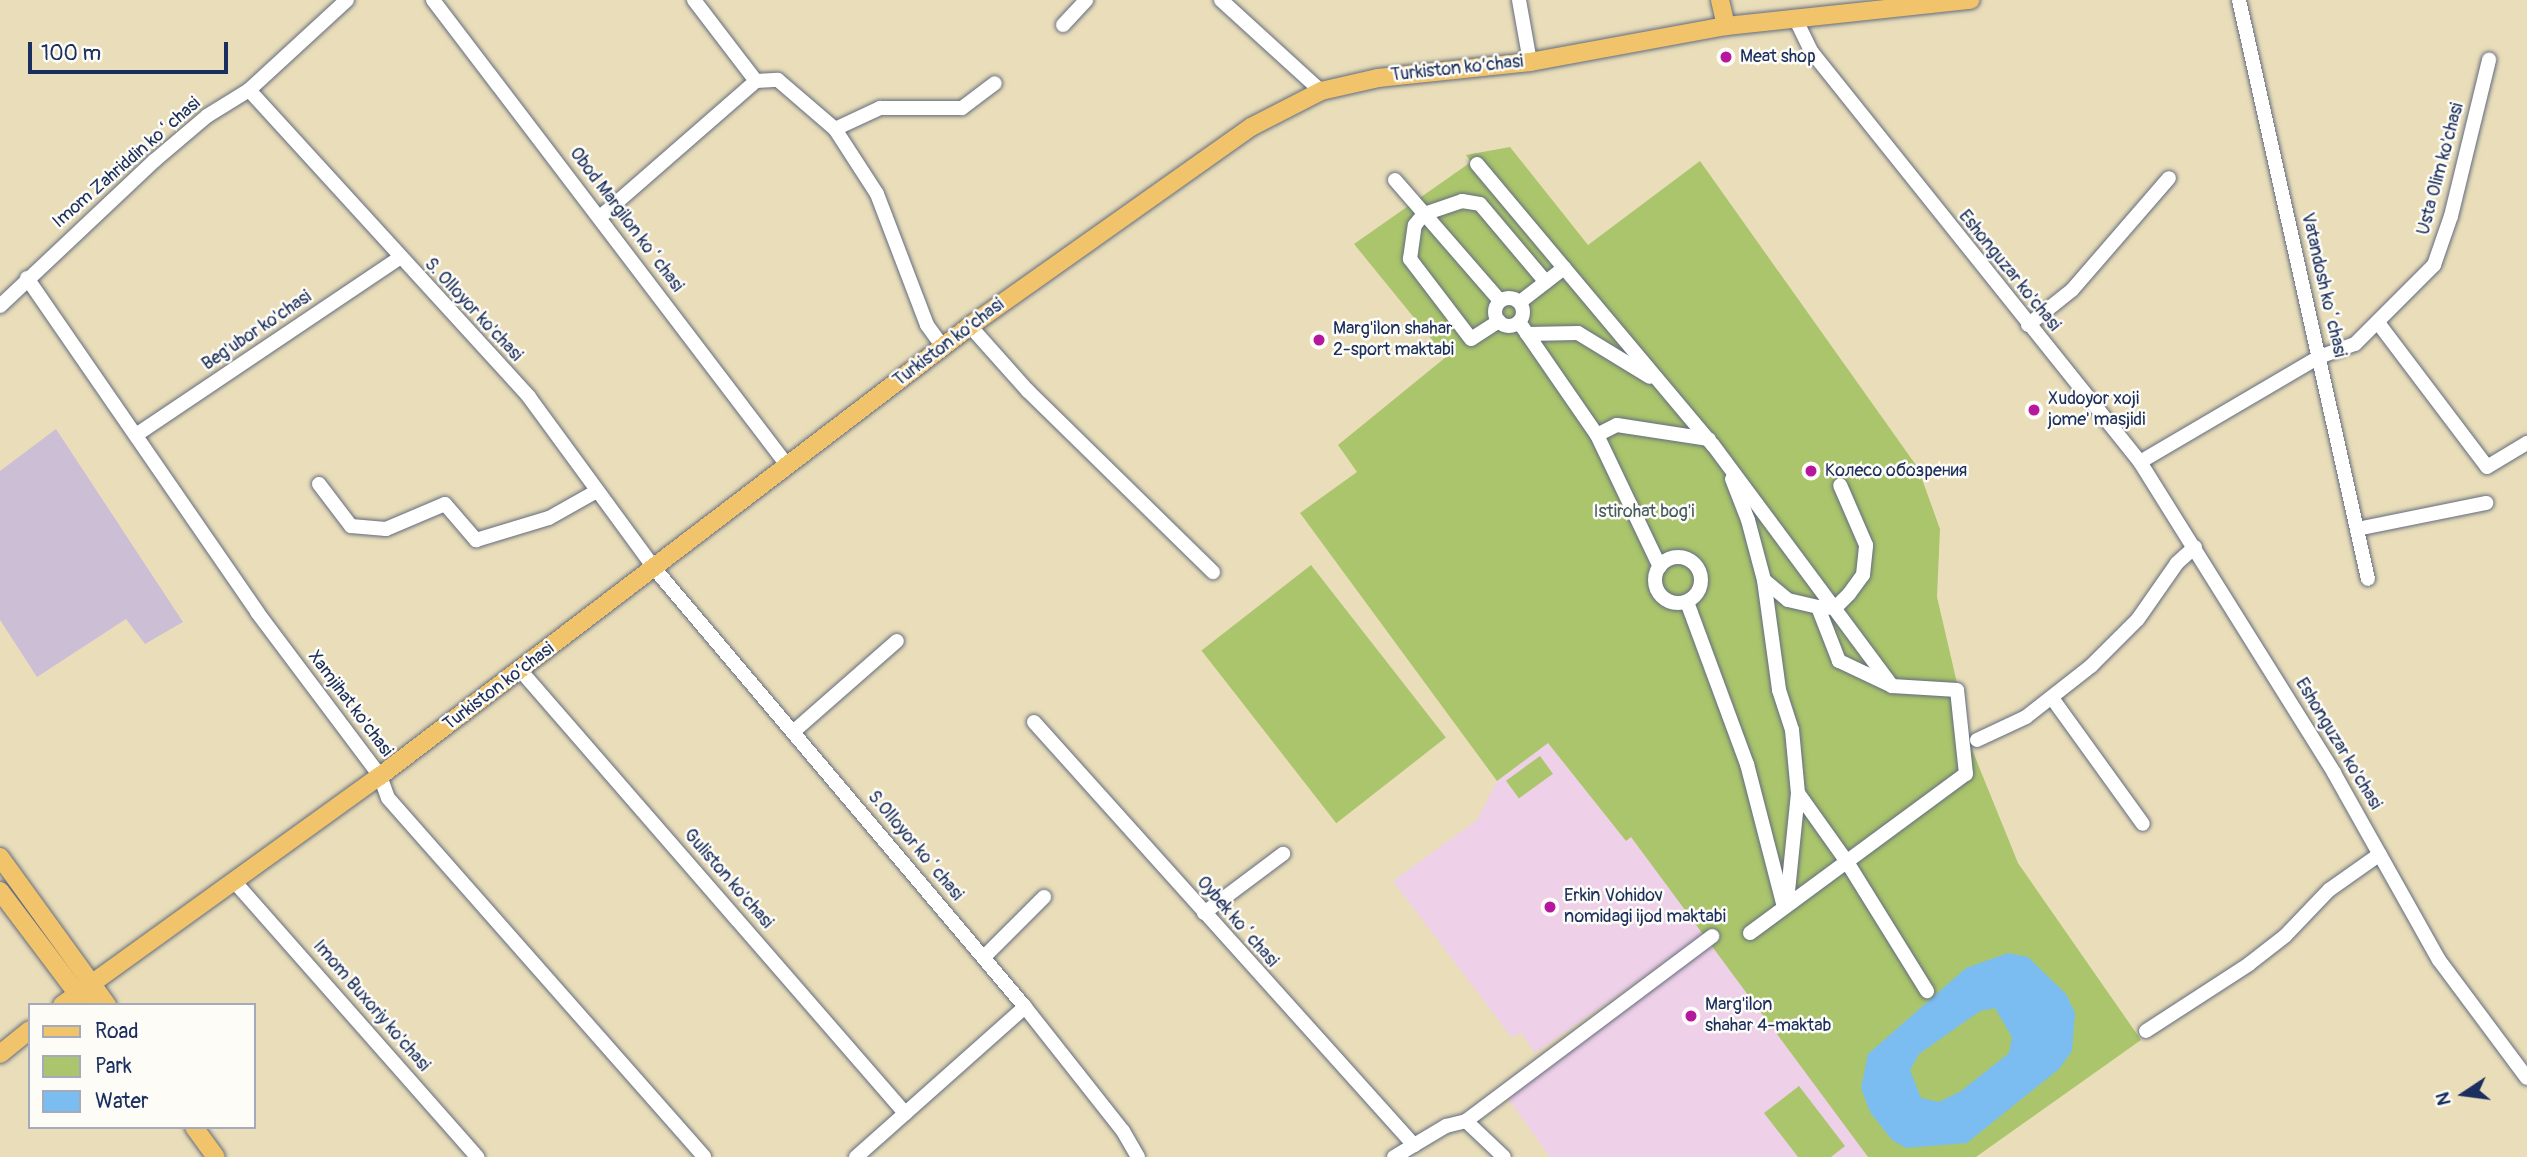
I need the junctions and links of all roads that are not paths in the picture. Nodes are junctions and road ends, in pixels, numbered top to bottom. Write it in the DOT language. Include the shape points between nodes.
graph roads {
  1 [pos="348,0"];
  2 [pos="433,0"];
  3 [pos="694,0"];
  4 [pos="1086,0"];
  5 [pos="1221,0"];
  6 [pos="1519,0"];
  7 [pos="1720,0"];
  8 [pos="1971,0"];
  9 [pos="2239,0"];
  10 [pos="1795,18"];
  11 [pos="1063,25"];
  12 [pos="1726,26"];
  13 [pos="2490,60"];
  14 [pos="1530,62"];
  15 [pos="756,81"];
  16 [pos="995,83"];
  17 [pos="249,90"];
  18 [pos="1321,91"];
  19 [pos="835,128"];
  20 [pos="1477,164"];
  21 [pos="2169,178"];
  22 [pos="1395,180"];
  23 [pos="1424,214"];
  24 [pos="600,217"];
  25 [pos="398,258"];
  26 [pos="1564,268"];
  27 [pos="27,278"];
  28 [pos="1546,282"];
  29 [pos="1500,301"];
  30 [pos="1520,302"];
  31 [pos="0,306"];
  32 [pos="1499,321"];
  33 [pos="2379,324"];
  34 [pos="2028,325"];
  35 [pos="970,326"];
  36 [pos="1523,328"];
  37 [pos="943,347"];
  38 [pos="2319,356"];
  39 [pos="1663,386"];
  40 [pos="136,435"];
  41 [pos="1597,435"];
  42 [pos="1714,443"];
  43 [pos="2527,443"];
  44 [pos="2140,462"];
  45 [pos="787,464"];
  46 [pos="319,484"];
  47 [pos="1840,485"];
  48 [pos="597,491"];
  49 [pos="2486,503"];
  50 [pos="2357,529"];
  51 [pos="2195,547"];
  52 [pos="1660,567"];
  53 [pos="654,568"];
  54 [pos="1213,572"];
  55 [pos="2368,579"];
  56 [pos="1764,580"];
  57 [pos="1687,602"];
  58 [pos="1818,607"];
  59 [pos="1835,608"];
  60 [pos="897,641"];
  61 [pos="521,671"];
  62 [pos="1892,686"];
  63 [pos="2052,698"];
  64 [pos="1034,722"];
  65 [pos="793,732"];
  66 [pos="1977,740"];
  67 [pos="380,776"];
  68 [pos="1798,793"];
  69 [pos="2143,824"];
  70 [pos="1283,854"];
  71 [pos="2380,854"];
  72 [pos="0,857"];
  73 [pos="1847,862"];
  74 [pos="234,881"];
  75 [pos="0,891"];
  76 [pos="1044,897"];
  77 [pos="1783,902"];
  78 [pos="1205,913"];
  79 [pos="1751,933"];
  80 [pos="1712,936"];
  81 [pos="984,957"];
  82 [pos="93,981"];
  83 [pos="1927,991"];
  84 [pos="77,993"];
  85 [pos="64,1003"];
  86 [pos="91,1003"];
  87 [pos="106,1003"];
  88 [pos="1025,1007"];
  89 [pos="2146,1031"];
  90 [pos="28,1032"];
  91 [pos="0,1054"];
  92 [pos="2527,1078"];
  93 [pos="905,1113"];
  94 [pos="1466,1121"];
  95 [pos="195,1129"];
  96 [pos="1414,1145"];
  97 [pos="215,1157"];
  98 [pos="477,1157"];
  99 [pos="704,1157"];
  100 [pos="856,1157"];
  101 [pos="1138,1157"];
  102 [pos="1394,1157"];
  103 [pos="1504,1157"];
  1 -- 17 [label="street, Imom Zahriddin koʻchasi"];
  2 -- 24 [label="street, Obod Margilon koʻchasi"];
  3 -- 15 [label="street"];
  4 -- 11 [label="street"];
  5 -- 18 [label="street"];
  6 -- 14 [label="street"];
  7 -- 12 [label="main road"];
  8 -- 10 [label="main road, Turkiston ko’chasi"];
  9 -- 38 [label="street, Vatandosh koʻchasi"];
  10 -- 12 [label="main road, Turkiston ko’chasi"];
  10 -- 34 [label="street, Eshonguzar ko'chasi" via="1811,51"];
  12 -- 14 [label="main road, Turkiston ko’chasi"];
  13 -- 33 [label="street, Usta Olim ko'chasi" via="2434,265"];
  14 -- 18 [label="main road, Turkiston ko’chasi" via="1378,78"];
  15 -- 19 [label="street" via="778,80"];
  15 -- 24 [label="street"];
  16 -- 19 [label="street" via="962,108 880,108"];
  17 -- 25 [label="street, S. Olloyor ko'chasi"];
  17 -- 27 [label="street, Imom Zahriddin koʻchasi" via="207,116"];
  18 -- 35 [label="main road, Turkiston ko’chasi" via="1251,127"];
  19 -- 37 [label="street" via="877,194 927,325"];
  20 -- 26 [label="street"];
  21 -- 34 [label="street" via="2072,290"];
  22 -- 23 [label="street"];
  23 -- 28 [label="street" via="1462,201 1480,204"];
  23 -- 29 [label="street"];
  23 -- 32 [label="street" via="1415,225 1410,259 1471,339"];
  24 -- 45 [label="street, Obod Margilon koʻchasi"];
  25 -- 40 [label="street, Beg'ubor ko'chasi"];
  25 -- 48 [label="street, S. Olloyor ko'chasi" via="529,397"];
  26 -- 28 [label="street"];
  26 -- 39 [label="street"];
  27 -- 31 [label="street, Imom Zahriddin koʻchasi"];
  27 -- 40 [label="street, Xamjihat ko'chasi"];
  28 -- 30 [label="street"];
  29 -- 30 [label="street" via="1508,297"];
  29 -- 32 [label="street" via="1495,309"];
  30 -- 36 [label="street"];
  32 -- 36 [label="street"];
  33 -- 38 [label="street, Usta Olim ko'chasi" via="2355,344"];
  33 -- 43 [label="street" via="2487,467"];
  34 -- 44 [label="street, Eshonguzar ko'chasi"];
  35 -- 37 [label="main road, Turkiston ko’chasi"];
  35 -- 54 [label="street" via="1037,400"];
  36 -- 39 [label="street" via="1578,332"];
  36 -- 41 [label="street"];
  37 -- 45 [label="main road, Turkiston ko’chasi"];
  38 -- 44 [label="street, Usta Olim ko'chasi"];
  38 -- 50 [label="street, Vatandosh koʻchasi"];
  39 -- 42 [label="street"];
  40 -- 67 [label="street, Xamjihat ko'chasi" via="257,612"];
  41 -- 42 [label="street" via="1617,425"];
  41 -- 52 [label="street"];
  42 -- 56 [label="street" via="1748,520"];
  42 -- 59 [label="street"];
  44 -- 51 [label="street, Eshonguzar ko'chasi"];
  45 -- 53 [label="main road, Turkiston ko’chasi"];
  46 -- 48 [label="street" via="351,526 386,529 445,504 476,540 549,518"];
  47 -- 59 [label="street" via="1866,545 1863,575"];
  48 -- 53 [label="street, S. Olloyor ko'chasi"];
  49 -- 50 [label="street"];
  50 -- 55 [label="street, Vatandosh koʻchasi"];
  51 -- 63 [label="street" via="2177,563 2122,636"];
  51 -- 71 [label="street, Eshonguzar ko'chasi"];
  52 -- 57 [label="street" via="1654,574 1658,594 1667,601"];
  52 -- 57 [label="street" via="1678,556 1696,565 1700,586"];
  53 -- 61 [label="main road, Turkiston ko’chasi"];
  53 -- 65 [label="street, S.Olloyor koʻchasi"];
  56 -- 58 [label="street" via="1788,600"];
  56 -- 68 [label="street" via="1779,690 1793,730"];
  57 -- 77 [label="street" via="1746,764"];
  58 -- 59 [label="street"];
  58 -- 62 [label="street" via="1839,661"];
  59 -- 62 [label="street"];
  60 -- 65 [label="street"];
  61 -- 67 [label="main road, Turkiston ko’chasi"];
  61 -- 93 [label="street, Guliston ko'chasi"];
  62 -- 73 [label="street" via="1957,690 1966,774"];
  63 -- 66 [label="street" via="2000,732"];
  63 -- 69 [label="street"];
  64 -- 78 [label="street, Oybek koʻchasi"];
  65 -- 81 [label="street, S.Olloyor koʻchasi"];
  67 -- 74 [label="main road, Turkiston ko’chasi"];
  67 -- 99 [label="street, Xamjihat ko'chasi" via="388,798"];
  68 -- 73 [label="street"];
  68 -- 77 [label="street"];
  70 -- 78 [label="street"];
  71 -- 89 [label="street" via="2329,890 2285,936 2249,964"];
  71 -- 92 [label="street, Eshonguzar ko'chasi" via="2439,960"];
  72 -- 82 [label="main road"];
  73 -- 77 [label="street"];
  73 -- 83 [label="street"];
  74 -- 82 [label="main road, Turkiston ko’chasi"];
  74 -- 98 [label="street, Imom Buxoriy ko'chasi"];
  75 -- 84 [label="main road"];
  76 -- 81 [label="street"];
  77 -- 79 [label="street"];
  78 -- 96 [label="street, Oybek koʻchasi"];
  80 -- 94 [label="street"];
  81 -- 88 [label="street, S.Olloyor koʻchasi"];
  82 -- 84 [label="main road, Turkiston ko’chasi"];
  82 -- 87 [label="main road"];
  84 -- 85 [label="main road, Turkiston ko’chasi"];
  84 -- 86 [label="main road"];
  88 -- 93 [label="street"];
  88 -- 101 [label="street, S.Olloyor koʻchasi"];
  90 -- 91 [label="main road"];
  93 -- 100 [label="street"];
  94 -- 96 [label="street" via="1446,1126"];
  94 -- 103 [label="street"];
  95 -- 97 [label="main road"];
  96 -- 102 [label="street"];
}
